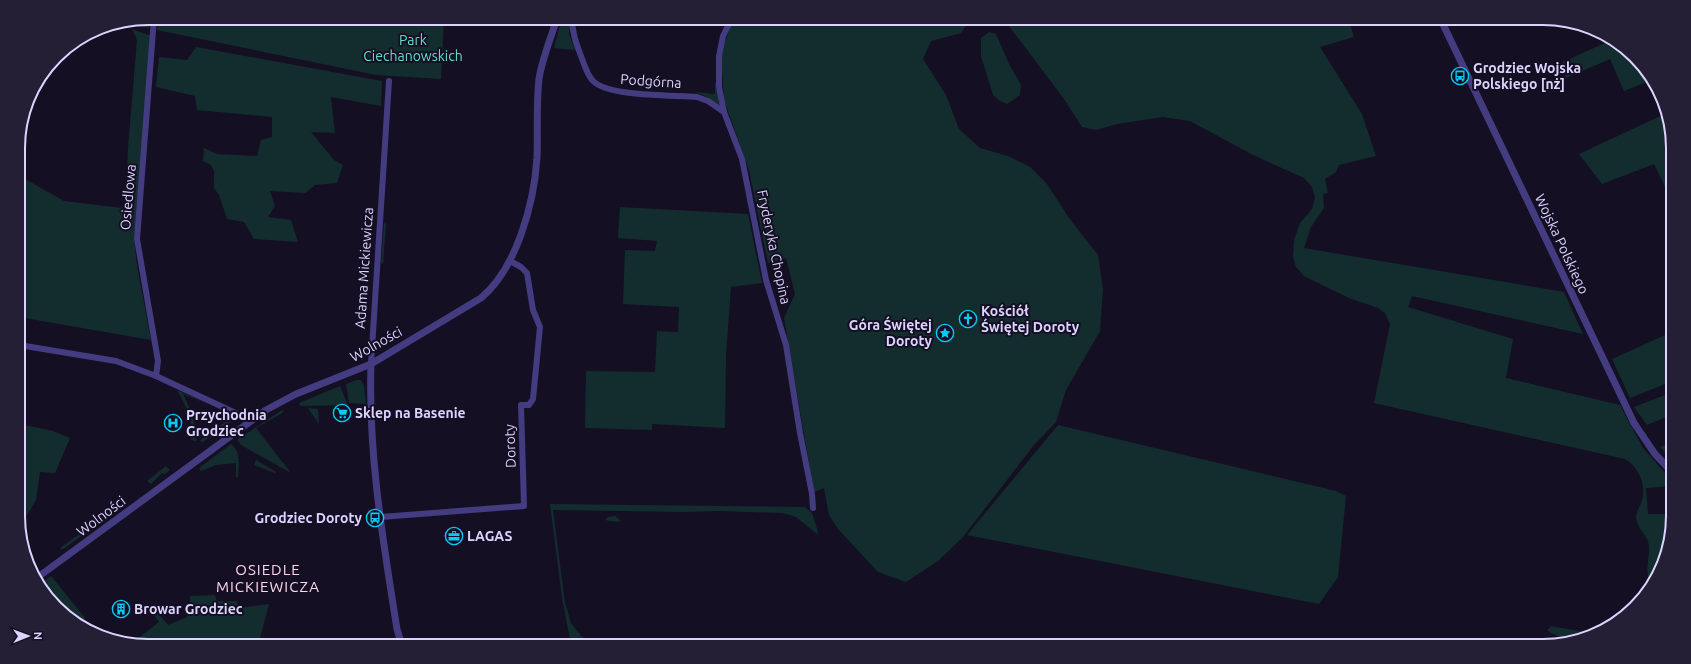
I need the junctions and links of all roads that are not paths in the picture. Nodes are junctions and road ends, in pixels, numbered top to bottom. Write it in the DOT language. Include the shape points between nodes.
graph roads {
  1 [pos="153,25"];
  2 [pos="555,25"];
  3 [pos="572,25"];
  4 [pos="728,25"];
  5 [pos="1443,25"];
  6 [pos="389,81"];
  7 [pos="724,112"];
  8 [pos="510,261"];
  9 [pos="25,346"];
  10 [pos="371,364"];
  11 [pos="156,376"];
  12 [pos="248,423"];
  13 [pos="1666,466"];
  14 [pos="813,508"];
  15 [pos="380,517"];
  16 [pos="41,576"];
  17 [pos="400,639"];
  1 -- 11 [label="street, Osiedlowa" via="136,239 158,361"];
  2 -- 8 [label="street, Wolności" via="539,79 538,145 534,180 520,235"];
  3 -- 7 [label="street, Podgórna" via="573,36 587,72 592,81 600,86 627,93 697,97 708,100"];
  4 -- 7 [label="street, Fryderyka Chopina" via="723,36 719,56 719,87"];
  5 -- 13 [label="street, Wojska Polskiego" via="1634,423"];
  6 -- 10 [label="street, Adama Mickiewicza"];
  7 -- 14 [label="street, Fryderyka Chopina" via="742,159 766,280 786,345"];
  8 -- 10 [label="street, Wolności" via="498,282 481,298"];
  8 -- 15 [label="street, Doroty" via="526,273 533,310 540,327 533,399 529,404 521,405 524,506"];
  9 -- 11 [label="street" via="116,361"];
  10 -- 12 [label="street, Wolności" via="296,394"];
  10 -- 15 [label="street, Adama Mickiewicza" via="372,442"];
  11 -- 12 [label="street" via="240,415"];
  12 -- 16 [label="street, Wolności"];
  15 -- 17 [label="street, Adama Mickiewicza"];
}
